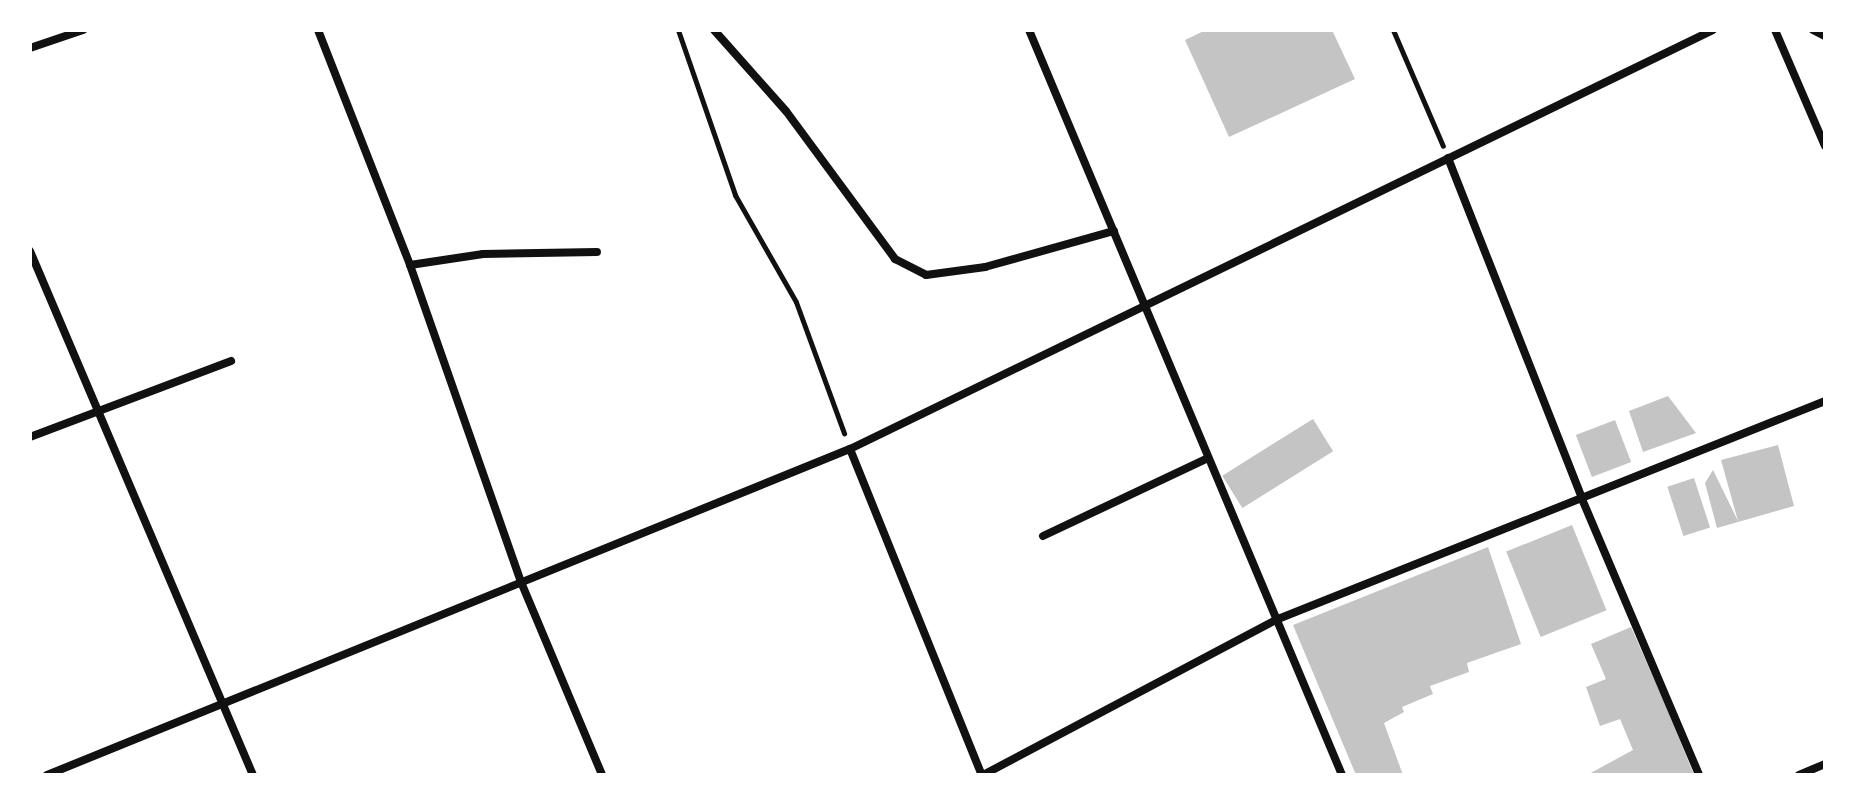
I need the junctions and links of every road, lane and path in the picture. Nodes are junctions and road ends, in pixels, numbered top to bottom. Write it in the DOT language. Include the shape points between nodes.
graph roads {
  1 [pos="83,30"];
  2 [pos="318,30"];
  3 [pos="678,30"];
  4 [pos="714,30"];
  5 [pos="1029,30"];
  6 [pos="1393,30"];
  7 [pos="1713,30"];
  8 [pos="1775,30"];
  9 [pos="1813,30"];
  10 [pos="1825,36"];
  11 [pos="30,48"];
  12 [pos="1825,146"];
  13 [pos="1448,158"];
  14 [pos="1114,231"];
  15 [pos="30,251"];
  16 [pos="597,252"];
  17 [pos="410,265"];
  18 [pos="1144,308"];
  19 [pos="231,361"];
  20 [pos="1825,401"];
  21 [pos="98,411"];
  22 [pos="30,437"];
  23 [pos="850,449"];
  24 [pos="1206,459"];
  25 [pos="1582,499"];
  26 [pos="1043,536"];
  27 [pos="521,582"];
  28 [pos="1278,619"];
  29 [pos="227,706"];
  30 [pos="1825,764"];
  31 [pos="47,775"];
  32 [pos="253,775"];
  33 [pos="602,775"];
  34 [pos="983,775"];
  35 [pos="1342,775"];
  36 [pos="1699,775"];
  37 [pos="1799,775"];
  1 -- 11 [label="street"];
  2 -- 17 [label="street"];
  3 -- 23 [label="path" via="735,195 796,302"];
  4 -- 14 [label="street" via="786,111 895,259 926,275 985,267"];
  5 -- 14 [label="street"];
  6 -- 13 [label="path"];
  7 -- 13 [label="street"];
  8 -- 12 [label="street"];
  9 -- 10 [label="street"];
  13 -- 18 [label="street"];
  13 -- 25 [label="street"];
  14 -- 18 [label="street"];
  15 -- 21 [label="street"];
  16 -- 17 [label="street" via="483,254"];
  17 -- 27 [label="street"];
  18 -- 23 [label="street"];
  18 -- 24 [label="street"];
  19 -- 21 [label="street"];
  20 -- 25 [label="street"];
  21 -- 22 [label="street"];
  21 -- 29 [label="street"];
  23 -- 27 [label="street"];
  23 -- 34 [label="street"];
  24 -- 26 [label="street"];
  24 -- 28 [label="street"];
  25 -- 28 [label="street"];
  25 -- 36 [label="street"];
  27 -- 29 [label="street"];
  27 -- 33 [label="street"];
  28 -- 34 [label="street"];
  28 -- 35 [label="street"];
  29 -- 31 [label="street"];
  29 -- 32 [label="street"];
  30 -- 37 [label="street"];
}
